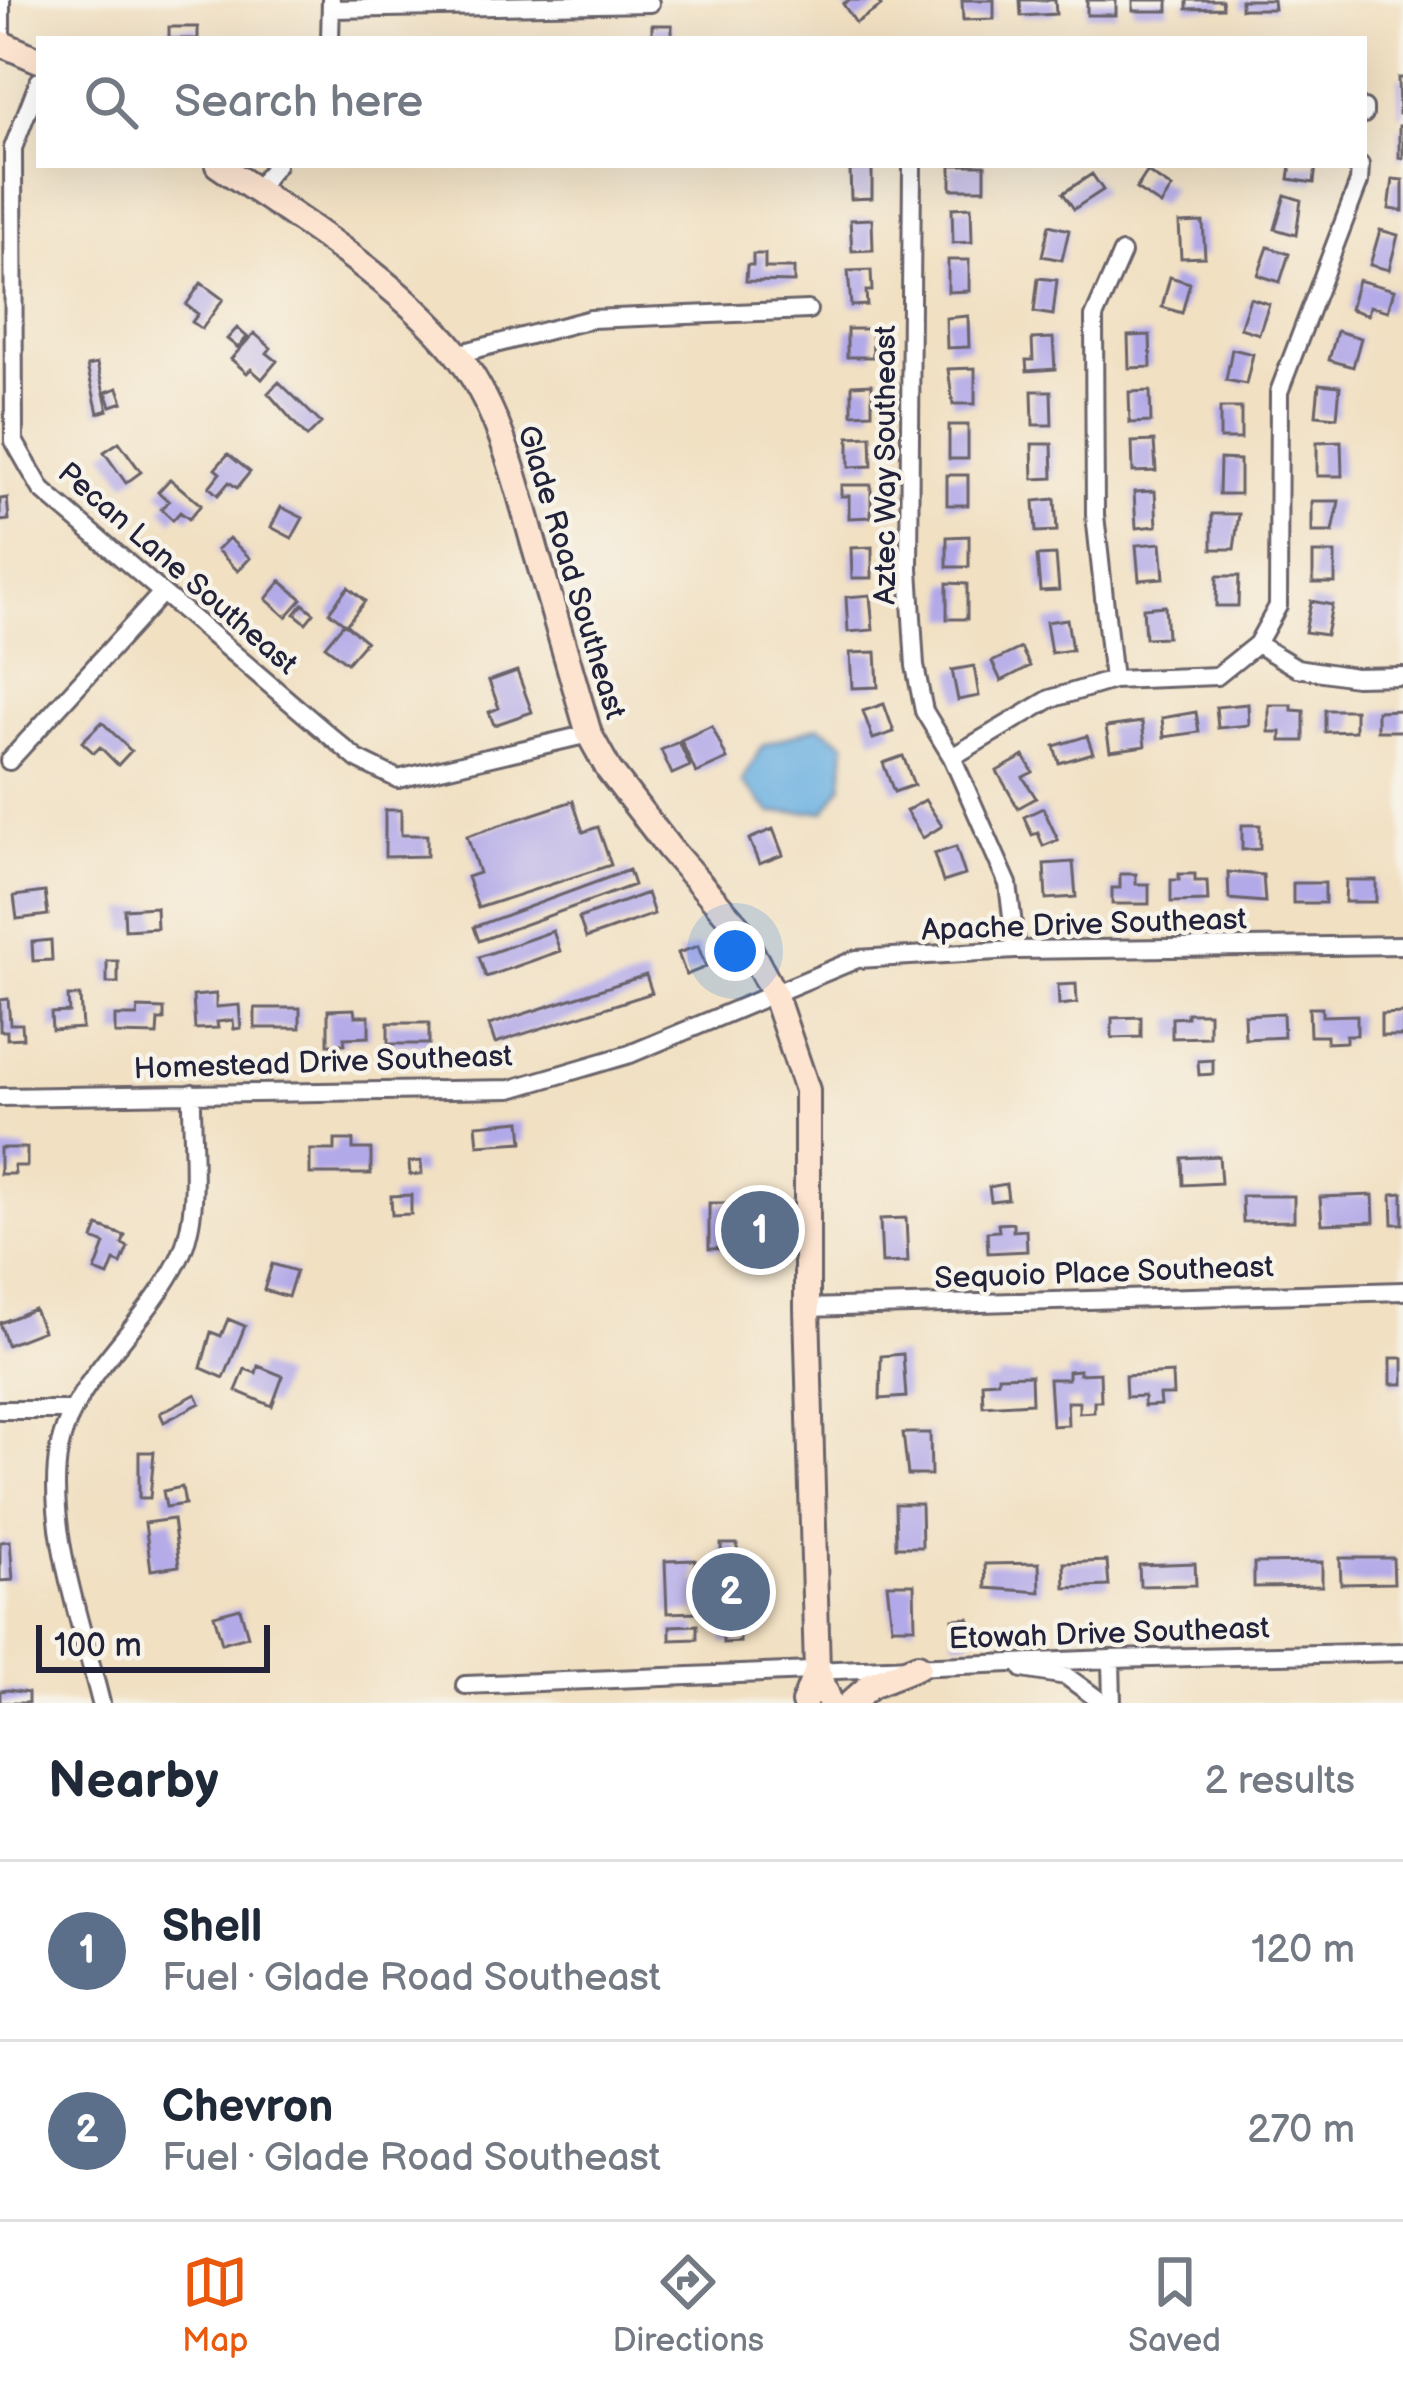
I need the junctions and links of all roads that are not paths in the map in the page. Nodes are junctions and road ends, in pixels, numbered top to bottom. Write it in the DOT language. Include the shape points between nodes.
graph roads {
  1 [pos="1,0"];
  2 [pos="650,3"];
  3 [pos="331,5"];
  4 [pos="331,36"];
  5 [pos="0,43"];
  6 [pos="36,59"];
  7 [pos="36,89"];
  8 [pos="223,168"];
  9 [pos="274,168"];
  10 [pos="912,168"];
  11 [pos="1360,168"];
  12 [pos="256,190"];
  13 [pos="1122,253"];
  14 [pos="808,310"];
  15 [pos="457,354"];
  16 [pos="161,594"];
  17 [pos="1257,644"];
  18 [pos="1403,676"];
  19 [pos="1112,680"];
  20 [pos="589,734"];
  21 [pos="952,757"];
  22 [pos="9,761"];
  23 [pos="1403,945"];
  24 [pos="1016,950"];
  25 [pos="775,995"];
  26 [pos="192,1093"];
  27 [pos="0,1097"];
  28 [pos="1403,1291"];
  29 [pos="807,1308"];
  30 [pos="0,1410"];
  31 [pos="70,1410"];
  32 [pos="1403,1652"];
  33 [pos="1111,1659"];
  34 [pos="986,1664"];
  35 [pos="918,1666"];
  36 [pos="817,1670"];
  37 [pos="465,1685"];
  38 [pos="101,1703"];
  39 [pos="804,1703"];
  40 [pos="830,1703"];
  41 [pos="851,1703"];
  42 [pos="1108,1703"];
  1 -- 5 [label="street"];
  2 -- 3 [label="street"];
  3 -- 4 [label="street"];
  5 -- 6 [label="street"];
  7 -- 16 [label="street, Pecan Lane Southeast" via="14,148 14,441 42,490"];
  8 -- 12 [label="street, Glade Road Southeast"];
  9 -- 12 [label="street"];
  10 -- 21 [label="street, Aztec Way Southeast" via="915,667 924,711"];
  11 -- 17 [label="street" via="1279,392 1278,605"];
  12 -- 15 [label="street, Glade Road Southeast" via="368,272"];
  13 -- 19 [label="street" via="1094,317 1095,515"];
  14 -- 15 [label="street" via="591,319"];
  15 -- 20 [label="street, Glade Road Southeast" via="509,459"];
  16 -- 20 [label="street, Pecan Lane Southeast" via="357,759 398,778"];
  16 -- 22 [label="street"];
  17 -- 18 [label="street" via="1297,668"];
  17 -- 19 [label="street" via="1217,676"];
  19 -- 21 [label="street" via="1050,699"];
  20 -- 25 [label="street, Glade Road Southeast" via="669,848 738,927"];
  21 -- 24 [label="street, Aztec Way Southeast" via="1008,884"];
  23 -- 24 [label="street, Apache Drive Southeast"];
  24 -- 25 [label="street, Apache Drive Southeast" via="857,959"];
  25 -- 26 [label="street, Homestead Drive Southeast" via="630,1054 511,1089"];
  25 -- 29 [label="street, Glade Road Southeast" via="807,1090"];
  26 -- 27 [label="street, Homestead Drive Southeast"];
  26 -- 31 [label="street" via="191,1217 181,1255"];
  28 -- 29 [label="street, Sequoio Place Southeast"];
  29 -- 36 [label="street, Glade Road Southeast"];
  30 -- 31 [label="street"];
  31 -- 38 [label="street" via="58,1453 61,1534"];
  32 -- 33 [label="street, Etowah Drive Southeast"];
  33 -- 34 [label="street, Etowah Drive Southeast"];
  33 -- 42 [label="street"];
  34 -- 35 [label="street, Etowah Drive Southeast"];
  34 -- 42 [label="street" via="1066,1676"];
  35 -- 36 [label="street, Etowah Drive Southeast"];
  35 -- 41 [label="street" via="872,1684"];
  36 -- 37 [label="street, Etowah Drive Southeast"];
  36 -- 39 [label="street"];
  36 -- 40 [label="street, Glade Road Southeast"];
}
